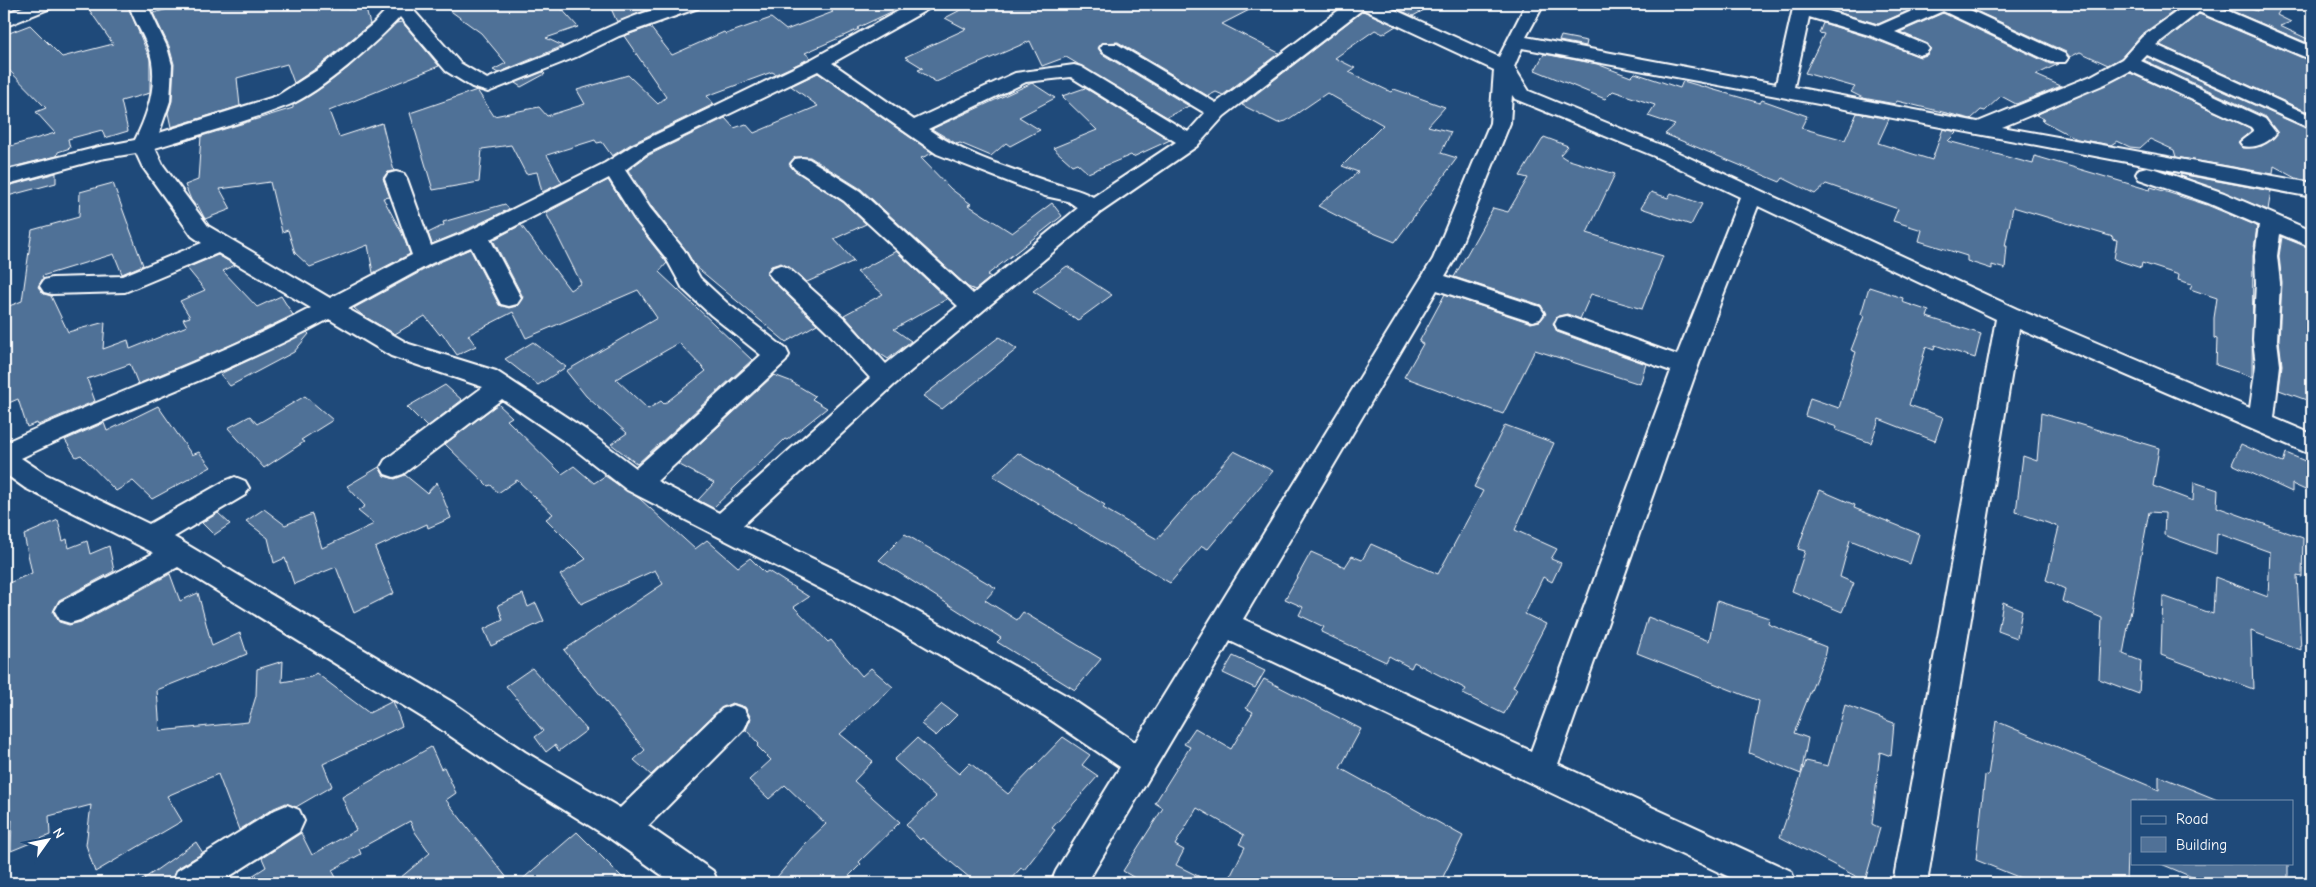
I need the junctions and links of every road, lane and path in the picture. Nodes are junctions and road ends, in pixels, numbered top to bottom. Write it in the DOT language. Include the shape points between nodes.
graph roads {
  1 [pos="45,4"];
  2 [pos="138,4"];
  3 [pos="692,4"];
  4 [pos="924,4"];
  5 [pos="1358,4"];
  6 [pos="1368,4"];
  7 [pos="1535,4"];
  8 [pos="1943,4"];
  9 [pos="398,5"];
  10 [pos="1802,6"];
  11 [pos="2187,7"];
  12 [pos="4,21"];
  13 [pos="1880,32"];
  14 [pos="1515,41"];
  15 [pos="2145,47"];
  16 [pos="1110,48"];
  17 [pos="1919,49"];
  18 [pos="2312,54"];
  19 [pos="2058,58"];
  20 [pos="819,63"];
  21 [pos="2129,63"];
  22 [pos="1504,67"];
  23 [pos="1784,90"];
  24 [pos="1217,112"];
  25 [pos="2312,123"];
  26 [pos="1981,128"];
  27 [pos="912,129"];
  28 [pos="1190,142"];
  29 [pos="2250,142"];
  30 [pos="143,145"];
  31 [pos="2103,153"];
  32 [pos="802,164"];
  33 [pos="613,168"];
  34 [pos="4,178"];
  35 [pos="396,179"];
  36 [pos="2312,190"];
  37 [pos="1752,195"];
  38 [pos="1093,207"];
  39 [pos="2270,222"];
  40 [pos="477,236"];
  41 [pos="2312,240"];
  42 [pos="219,244"];
  43 [pos="424,258"];
  44 [pos="780,273"];
  45 [pos="1431,280"];
  46 [pos="52,286"];
  47 [pos="509,298"];
  48 [pos="972,306"];
  49 [pos="326,309"];
  50 [pos="1532,313"];
  51 [pos="2009,315"];
  52 [pos="1567,324"];
  53 [pos="1685,367"];
  54 [pos="885,379"];
  55 [pos="502,387"];
  56 [pos="2261,423"];
  57 [pos="2312,445"];
  58 [pos="4,454"];
  59 [pos="4,460"];
  60 [pos="394,467"];
  61 [pos="637,483"];
  62 [pos="235,488"];
  63 [pos="722,528"];
  64 [pos="151,537"];
  65 [pos="179,553"];
  66 [pos="70,611"];
  67 [pos="1224,624"];
  68 [pos="733,718"];
  69 [pos="1140,763"];
  70 [pos="1539,772"];
  71 [pos="287,821"];
  72 [pos="623,828"];
  73 [pos="1074,881"];
  74 [pos="189,883"];
  75 [pos="701,883"];
  76 [pos="1779,883"];
  77 [pos="1910,883"];
  1 -- 12 [label="street"];
  2 -- 30 [label="street" via="160,53 163,81 152,128"];
  3 -- 9 [label="street" via="612,32 488,86 453,66"];
  4 -- 20 [label="street"];
  5 -- 24 [label="street"];
  6 -- 22 [label="street"];
  7 -- 14 [label="street"];
  8 -- 13 [label="street"];
  8 -- 19 [label="street"];
  9 -- 30 [label="street" via="380,28 326,73 284,100"];
  10 -- 13 [label="street"];
  10 -- 23 [label="street"];
  11 -- 15 [label="street"];
  11 -- 18 [label="street"];
  13 -- 17 [label="street"];
  14 -- 22 [label="street"];
  14 -- 23 [label="street"];
  15 -- 21 [label="street"];
  15 -- 25 [label="street"];
  16 -- 24 [label="street"];
  20 -- 27 [label="street"];
  20 -- 33 [label="street" via="640,150"];
  21 -- 26 [label="street" via="2098,80"];
  21 -- 29 [label="street" via="2258,123 2266,133"];
  22 -- 37 [label="street" via="1522,95 1661,152"];
  22 -- 45 [label="street" via="1500,123 1444,259"];
  23 -- 26 [label="street"];
  24 -- 28 [label="street"];
  26 -- 31 [label="street"];
  27 -- 28 [label="street" via="1022,77 1074,71"];
  27 -- 38 [label="street" via="944,150 971,162 1074,196"];
  28 -- 38 [label="street"];
  30 -- 34 [label="street"];
  30 -- 42 [label="street" via="152,166 200,231"];
  31 -- 36 [label="street"];
  31 -- 39 [label="street"];
  32 -- 48 [label="street" via="852,196"];
  33 -- 40 [label="street"];
  33 -- 61 [label="street" via="642,213 676,255 691,283 719,310 777,355"];
  35 -- 43 [label="street"];
  37 -- 51 [label="street"];
  37 -- 53 [label="street"];
  38 -- 48 [label="street"];
  39 -- 41 [label="street"];
  39 -- 56 [label="street" via="2266,256 2265,340 2268,365"];
  40 -- 43 [label="street"];
  40 -- 47 [label="street"];
  42 -- 46 [label="street" via="125,284"];
  42 -- 49 [label="street"];
  43 -- 49 [label="street"];
  44 -- 54 [label="street" via="836,325"];
  45 -- 50 [label="street"];
  45 -- 67 [label="street"];
  48 -- 54 [label="street"];
  49 -- 55 [label="street" via="400,350 487,378"];
  49 -- 58 [label="street" via="150,392 70,423"];
  51 -- 56 [label="street"];
  51 -- 77 [label="street"];
  52 -- 53 [label="street"];
  53 -- 70 [label="street"];
  54 -- 63 [label="street"];
  55 -- 60 [label="street"];
  55 -- 61 [label="street" via="577,437"];
  56 -- 57 [label="street"];
  59 -- 64 [label="street" via="36,481"];
  61 -- 63 [label="street"];
  62 -- 64 [label="street"];
  63 -- 69 [label="street" via="878,604 1056,706"];
  64 -- 65 [label="street"];
  65 -- 66 [label="street"];
  65 -- 72 [label="street" via="433,707 514,762"];
  67 -- 69 [label="street"];
  67 -- 70 [label="street"];
  68 -- 72 [label="street"];
  69 -- 73 [label="street"];
  70 -- 76 [label="street"];
  71 -- 74 [label="street"];
  72 -- 75 [label="street"];
}
